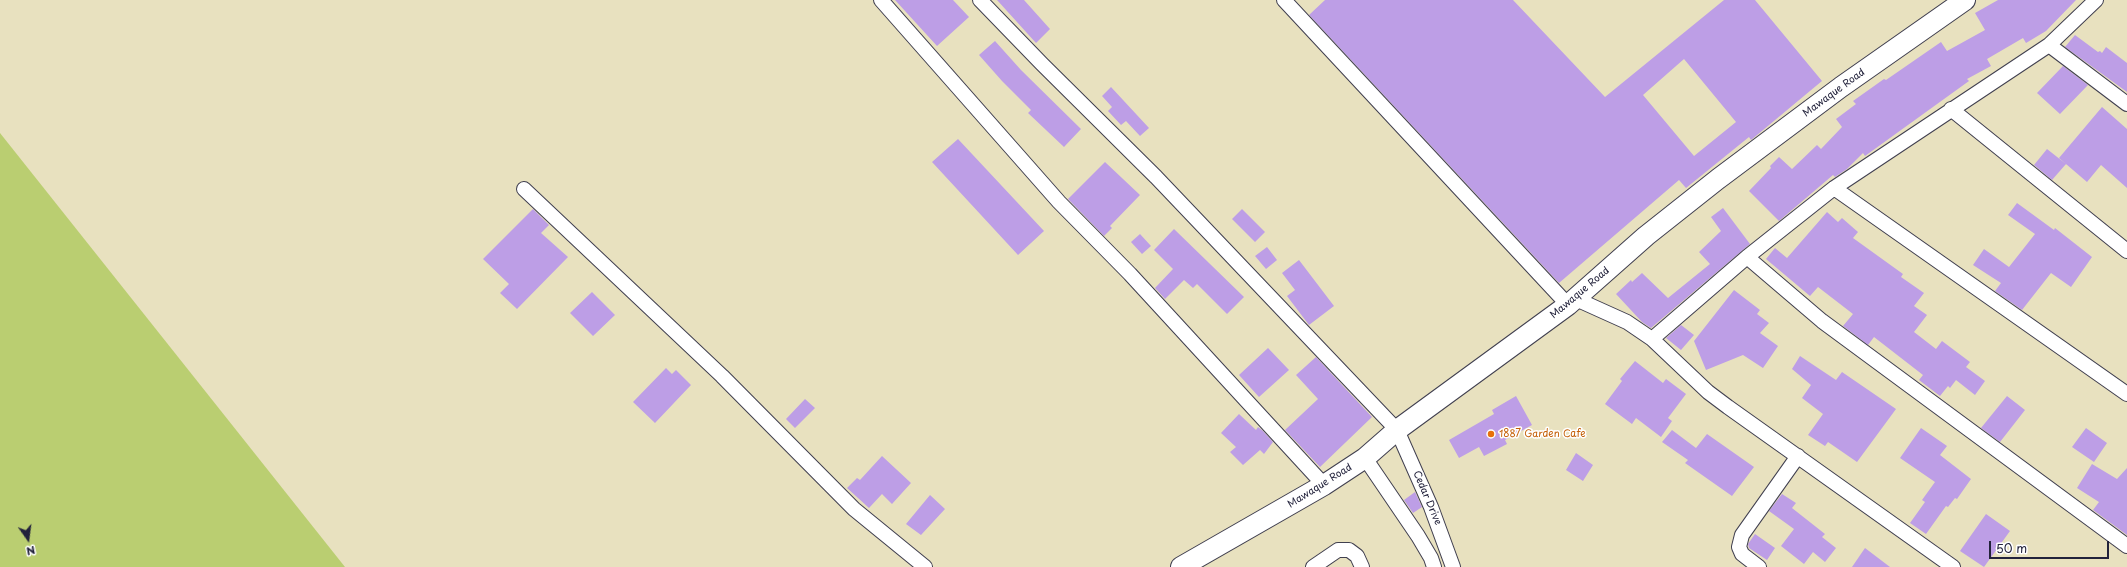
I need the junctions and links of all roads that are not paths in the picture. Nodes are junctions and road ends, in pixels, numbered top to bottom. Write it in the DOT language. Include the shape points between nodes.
graph roads {
  1 [pos="881,0"];
  2 [pos="980,0"];
  3 [pos="1284,0"];
  4 [pos="1965,0"];
  5 [pos="2096,0"];
  6 [pos="2049,45"];
  7 [pos="2127,104"];
  8 [pos="1951,109"];
  9 [pos="1834,188"];
  10 [pos="524,189"];
  11 [pos="2127,251"];
  12 [pos="1747,257"];
  13 [pos="1572,302"];
  14 [pos="1652,339"];
  15 [pos="2127,394"];
  16 [pos="1397,430"];
  17 [pos="1798,456"];
  18 [pos="1365,458"];
  19 [pos="1324,485"];
  20 [pos="2127,546"];
  21 [pos="925,567"];
  22 [pos="1181,567"];
  23 [pos="1313,567"];
  24 [pos="1362,567"];
  25 [pos="1434,567"];
  26 [pos="1453,567"];
  27 [pos="1759,567"];
  28 [pos="1953,567"];
  1 -- 19 [label="street" via="1059,202 1130,274"];
  2 -- 16 [label="street, Cedar Drive" via="1156,177"];
  3 -- 13 [label="street"];
  4 -- 13 [label="main road, Mawaque Road" via="1841,87 1718,179 1646,236"];
  5 -- 6 [label="street"];
  6 -- 7 [label="street"];
  6 -- 8 [label="street"];
  8 -- 9 [label="street"];
  8 -- 11 [label="street"];
  9 -- 12 [label="street"];
  9 -- 15 [label="street"];
  10 -- 21 [label="street" via="722,376 854,509"];
  12 -- 14 [label="street"];
  12 -- 20 [label="street" via="1822,321"];
  13 -- 14 [label="street" via="1627,322"];
  13 -- 16 [label="main road, Mawaque Road"];
  14 -- 17 [label="street" via="1708,392"];
  16 -- 18 [label="main road, Mawaque Road"];
  16 -- 26 [label="street, Cedar Drive" via="1432,507"];
  17 -- 27 [label="street" via="1742,535 1739,547 1742,554"];
  17 -- 28 [label="street"];
  18 -- 19 [label="main road, Mawaque Road"];
  18 -- 25 [label="street" via="1418,536"];
  19 -- 22 [label="main road, Mawaque Road"];
  23 -- 24 [label="street" via="1338,550 1349,550 1357,556"];
}
